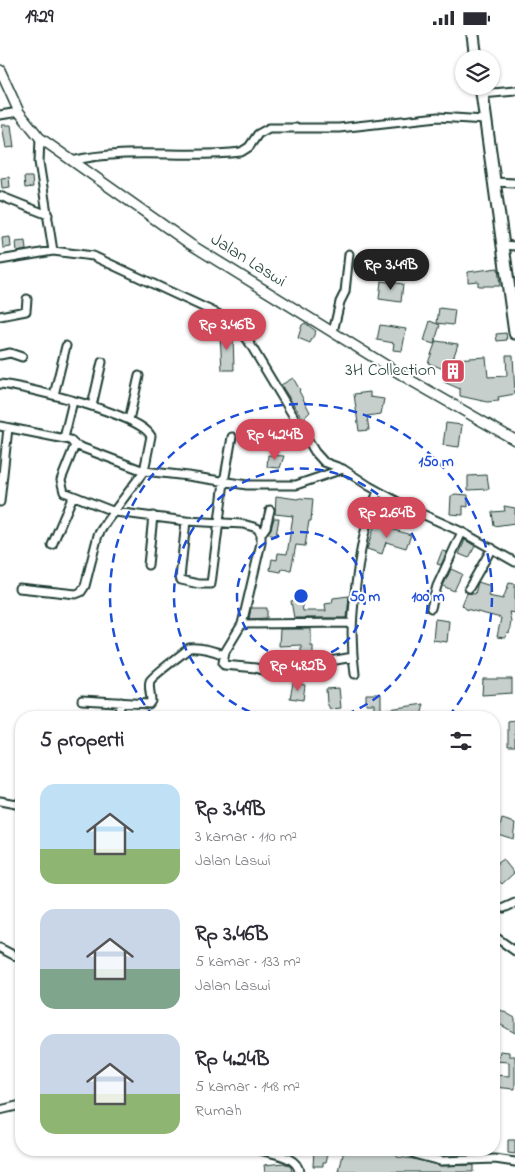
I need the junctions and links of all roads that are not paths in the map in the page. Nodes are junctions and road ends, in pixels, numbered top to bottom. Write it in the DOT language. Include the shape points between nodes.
graph roads {
  1 [pos="473,35"];
  2 [pos="475,50"];
  3 [pos="0,70"];
  4 [pos="500,91"];
  5 [pos="515,91"];
  6 [pos="482,95"];
  7 [pos="19,112"];
  8 [pos="0,115"];
  9 [pos="485,120"];
  10 [pos="40,138"];
  11 [pos="72,161"];
  12 [pos="494,182"];
  13 [pos="515,183"];
  14 [pos="0,196"];
  15 [pos="48,215"];
  16 [pos="509,246"];
  17 [pos="53,251"];
  18 [pos="349,254"];
  19 [pos="0,260"];
  20 [pos="27,299"];
  21 [pos="0,316"];
  22 [pos="332,332"];
  23 [pos="515,333"];
  24 [pos="66,346"];
  25 [pos="0,355"];
  26 [pos="22,357"];
  27 [pos="102,362"];
  28 [pos="139,376"];
  29 [pos="0,384"];
  30 [pos="54,395"];
  31 [pos="73,401"];
  32 [pos="92,406"];
  33 [pos="128,421"];
  34 [pos="4,427"];
  35 [pos="232,437"];
  36 [pos="64,438"];
  37 [pos="515,440"];
  38 [pos="74,445"];
  39 [pos="343,469"];
  40 [pos="144,471"];
  41 [pos="224,482"];
  42 [pos="378,491"];
  43 [pos="73,496"];
  44 [pos="0,502"];
  45 [pos="270,510"];
  46 [pos="115,512"];
  47 [pos="153,516"];
  48 [pos="186,521"];
  49 [pos="219,523"];
  50 [pos="462,532"];
  51 [pos="261,534"];
  52 [pos="52,545"];
  53 [pos="492,548"];
  54 [pos="515,562"];
  55 [pos="148,565"];
  56 [pos="468,588"];
  57 [pos="19,589"];
  58 [pos="431,608"];
  59 [pos="352,623"];
  60 [pos="242,624"];
  61 [pos="226,651"];
  62 [pos="353,657"];
  63 [pos="356,674"];
  64 [pos="82,700"];
  65 [pos="121,702"];
  66 [pos="119,711"];
  67 [pos="0,801"];
  68 [pos="15,804"];
  69 [pos="515,903"];
  70 [pos="504,908"];
  71 [pos="500,940"];
  72 [pos="0,948"];
  73 [pos="515,951"];
  74 [pos="15,956"];
  75 [pos="15,1106"];
  76 [pos="0,1110"];
  77 [pos="280,1156"];
  78 [pos="422,1156"];
  79 [pos="515,1162"];
  80 [pos="299,1172"];
  1 -- 2 [label="main road"];
  3 -- 7 [label="street, Jalan Laswi"];
  4 -- 5 [label="street"];
  6 -- 9 [label="main road"];
  7 -- 8 [label="street"];
  7 -- 10 [label="street, Jalan Laswi"];
  9 -- 11 [label="street" via="438,117 339,128 269,128 258,134 242,152 117,155"];
  9 -- 12 [label="main road"];
  10 -- 11 [label="street, Jalan Laswi"];
  10 -- 15 [label="street" via="39,162"];
  11 -- 22 [label="street, Jalan Laswi" via="190,245"];
  12 -- 13 [label="street"];
  12 -- 16 [label="main road"];
  14 -- 15 [label="street"];
  15 -- 17 [label="street"];
  16 -- 23 [label="main road"];
  17 -- 19 [label="street"];
  17 -- 39 [label="street" via="93,256 211,310 233,324 247,339 315,452 324,462"];
  18 -- 22 [label="street" via="345,292"];
  20 -- 21 [label="street" via="26,311"];
  22 -- 37 [label="street, Jalan Laswi"];
  24 -- 30 [label="street"];
  25 -- 26 [label="street" via="10,353"];
  27 -- 32 [label="street"];
  28 -- 33 [label="street"];
  29 -- 30 [label="street"];
  30 -- 31 [label="street"];
  31 -- 32 [label="street"];
  31 -- 36 [label="street"];
  32 -- 33 [label="street"];
  33 -- 40 [label="street" via="149,431 151,436"];
  34 -- 36 [label="street"];
  34 -- 44 [label="street"];
  35 -- 41 [label="street"];
  36 -- 38 [label="street"];
  38 -- 40 [label="street"];
  38 -- 43 [label="street" via="61,480 64,492"];
  39 -- 41 [label="street" via="296,485"];
  39 -- 42 [label="street"];
  40 -- 41 [label="street"];
  40 -- 46 [label="street"];
  41 -- 49 [label="street"];
  42 -- 50 [label="street"];
  42 -- 59 [label="street" via="362,542"];
  43 -- 46 [label="street"];
  43 -- 52 [label="street"];
  45 -- 51 [label="street"];
  46 -- 47 [label="street"];
  46 -- 57 [label="street" via="98,535 81,592"];
  47 -- 48 [label="street"];
  47 -- 55 [label="street"];
  48 -- 49 [label="street"];
  48 -- 49 [label="street" via="180,578 209,585"];
  49 -- 51 [label="street" via="243,524 257,528"];
  50 -- 53 [label="street"];
  50 -- 58 [label="street" via="437,586"];
  51 -- 60 [label="street"];
  53 -- 54 [label="street"];
  53 -- 56 [label="street"];
  59 -- 60 [label="street"];
  59 -- 62 [label="street"];
  60 -- 61 [label="street"];
  61 -- 62 [label="street" via="224,665 268,672 303,663"];
  61 -- 65 [label="street" via="189,648 151,679 150,703"];
  62 -- 63 [label="street"];
  64 -- 65 [label="street"];
  65 -- 66 [label="street"];
  67 -- 68 [label="street"];
  69 -- 70 [label="street"];
  71 -- 73 [label="street"];
  72 -- 74 [label="street"];
  75 -- 76 [label="street"];
  77 -- 80 [label="street" via="293,1160"];
  78 -- 79 [label="street" via="441,1161 495,1159"];
}
